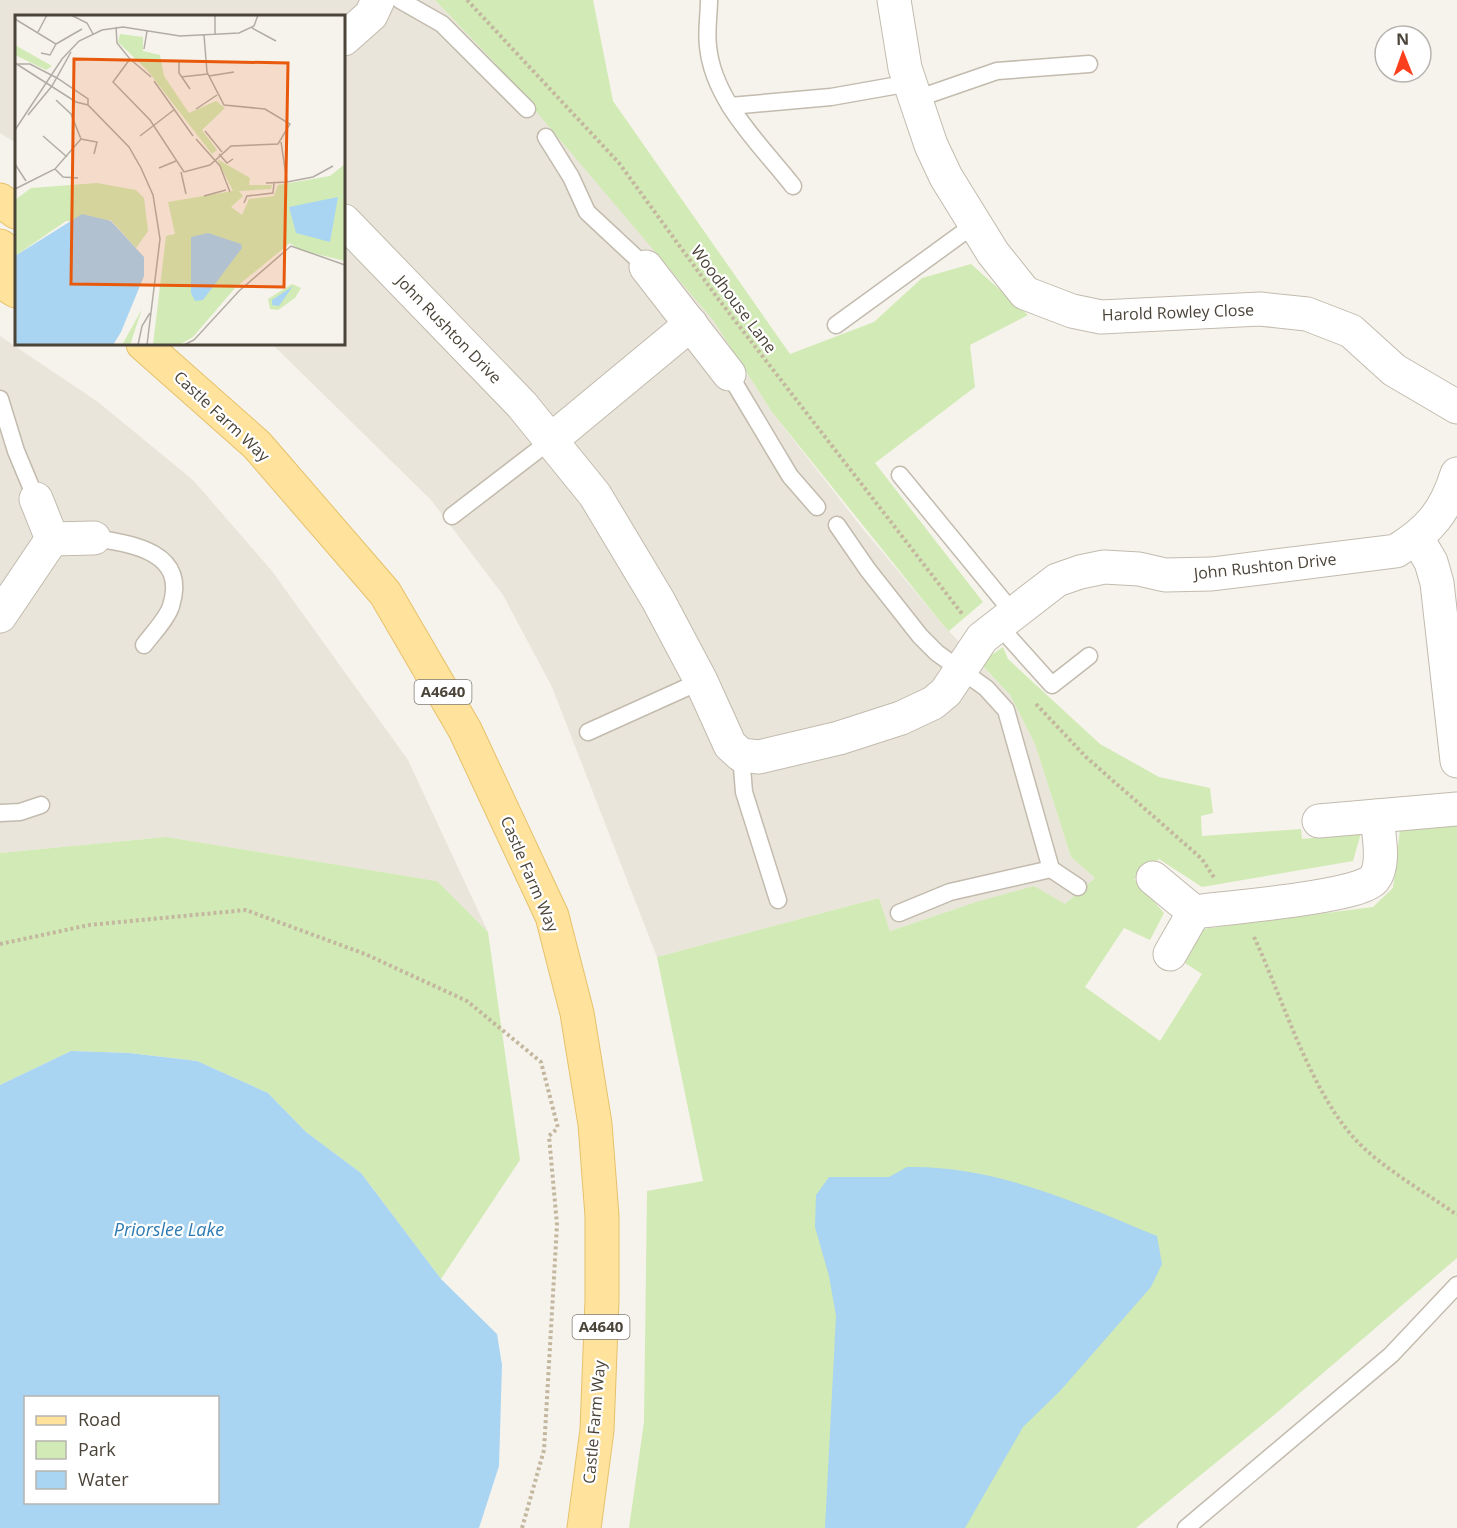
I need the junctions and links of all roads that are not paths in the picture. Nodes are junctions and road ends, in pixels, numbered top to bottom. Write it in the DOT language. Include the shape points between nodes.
graph roads {
  1 [pos="378,0"];
  2 [pos="400,0"];
  3 [pos="709,0"];
  4 [pos="894,0"];
  5 [pos="345,38"];
  6 [pos="1089,64"];
  7 [pos="913,91"];
  8 [pos="730,106"];
  9 [pos="526,109"];
  10 [pos="546,137"];
  11 [pos="793,186"];
  12 [pos="0,200"];
  13 [pos="15,211"];
  14 [pos="345,222"];
  15 [pos="975,224"];
  16 [pos="0,246"];
  17 [pos="15,256"];
  18 [pos="646,267"];
  19 [pos="0,281"];
  20 [pos="15,290"];
  21 [pos="691,324"];
  22 [pos="836,325"];
  23 [pos="144,345"];
  24 [pos="729,374"];
  25 [pos="0,399"];
  26 [pos="1457,407"];
  27 [pos="550,440"];
  28 [pos="1457,474"];
  29 [pos="900,475"];
  30 [pos="36,499"];
  31 [pos="817,507"];
  32 [pos="452,516"];
  33 [pos="837,525"];
  34 [pos="94,538"];
  35 [pos="1418,538"];
  36 [pos="52,539"];
  37 [pos="0,616"];
  38 [pos="995,621"];
  39 [pos="144,645"];
  40 [pos="1089,656"];
  41 [pos="959,670"];
  42 [pos="701,681"];
  43 [pos="588,732"];
  44 [pos="741,755"];
  45 [pos="1457,761"];
  46 [pos="41,805"];
  47 [pos="1457,808"];
  48 [pos="0,813"];
  49 [pos="1377,816"];
  50 [pos="1319,821"];
  51 [pos="1051,869"];
  52 [pos="1153,878"];
  53 [pos="1078,887"];
  54 [pos="778,900"];
  55 [pos="1194,912"];
  56 [pos="898,913"];
  57 [pos="1170,954"];
  58 [pos="1457,1286"];
  59 [pos="584,1528"];
  60 [pos="1186,1528"];
  1 -- 5 [label="street" via="371,15"];
  2 -- 9 [label="lane" via="442,24"];
  3 -- 8 [label="lane" via="708,47 716,78"];
  4 -- 7 [label="street, Harold Rowley Close"];
  6 -- 7 [label="lane" via="997,71"];
  7 -- 8 [label="lane"];
  7 -- 15 [label="street, Harold Rowley Close" via="931,145"];
  8 -- 11 [label="lane"];
  10 -- 18 [label="lane" via="587,212"];
  12 -- 13 [label="main road"];
  14 -- 27 [label="street, John Rushton Drive" via="522,405"];
  15 -- 22 [label="lane"];
  15 -- 26 [label="street, Harold Rowley Close" via="1024,293 1101,317 1260,309 1306,314 1351,331 1394,370"];
  16 -- 17 [label="main road"];
  18 -- 21 [label="street"];
  19 -- 20 [label="main road"];
  21 -- 24 [label="street"];
  21 -- 27 [label="street"];
  23 -- 59 [label="main road, Castle Farm Way / A4640" via="257,445 385,593 465,730 552,916 577,1013 595,1125 602,1216 597,1430"];
  24 -- 31 [label="lane" via="790,476"];
  25 -- 30 [label="lane" via="15,451"];
  27 -- 32 [label="lane"];
  27 -- 42 [label="street, John Rushton Drive" via="595,495"];
  28 -- 35 [label="street, John Rushton Drive" via="1440,514"];
  29 -- 38 [label="lane"];
  30 -- 36 [label="street"];
  33 -- 41 [label="lane" via="920,636"];
  34 -- 36 [label="street"];
  34 -- 39 [label="lane" via="121,542 166,561 174,581 171,608"];
  35 -- 38 [label="street, John Rushton Drive" via="1396,550 1212,574 1165,575 1139,568 1104,567 1057,580"];
  35 -- 45 [label="street" via="1437,583"];
  36 -- 37 [label="street"];
  38 -- 40 [label="lane" via="1052,685"];
  38 -- 41 [label="street, John Rushton Drive"];
  41 -- 44 [label="street, John Rushton Drive" via="946,692 933,703 901,718 759,757"];
  41 -- 51 [label="lane" via="986,688 1006,710"];
  42 -- 43 [label="lane"];
  42 -- 44 [label="street, John Rushton Drive" via="730,745"];
  44 -- 54 [label="lane" via="744,792"];
  46 -- 48 [label="lane"];
  47 -- 49 [label="street"];
  49 -- 50 [label="street"];
  49 -- 55 [label="street" via="1380,862 1376,878 1366,887"];
  51 -- 53 [label="lane"];
  51 -- 56 [label="lane" via="950,892"];
  52 -- 55 [label="street"];
  55 -- 57 [label="street"];
  58 -- 60 [label="lane" via="1391,1355"];
}
